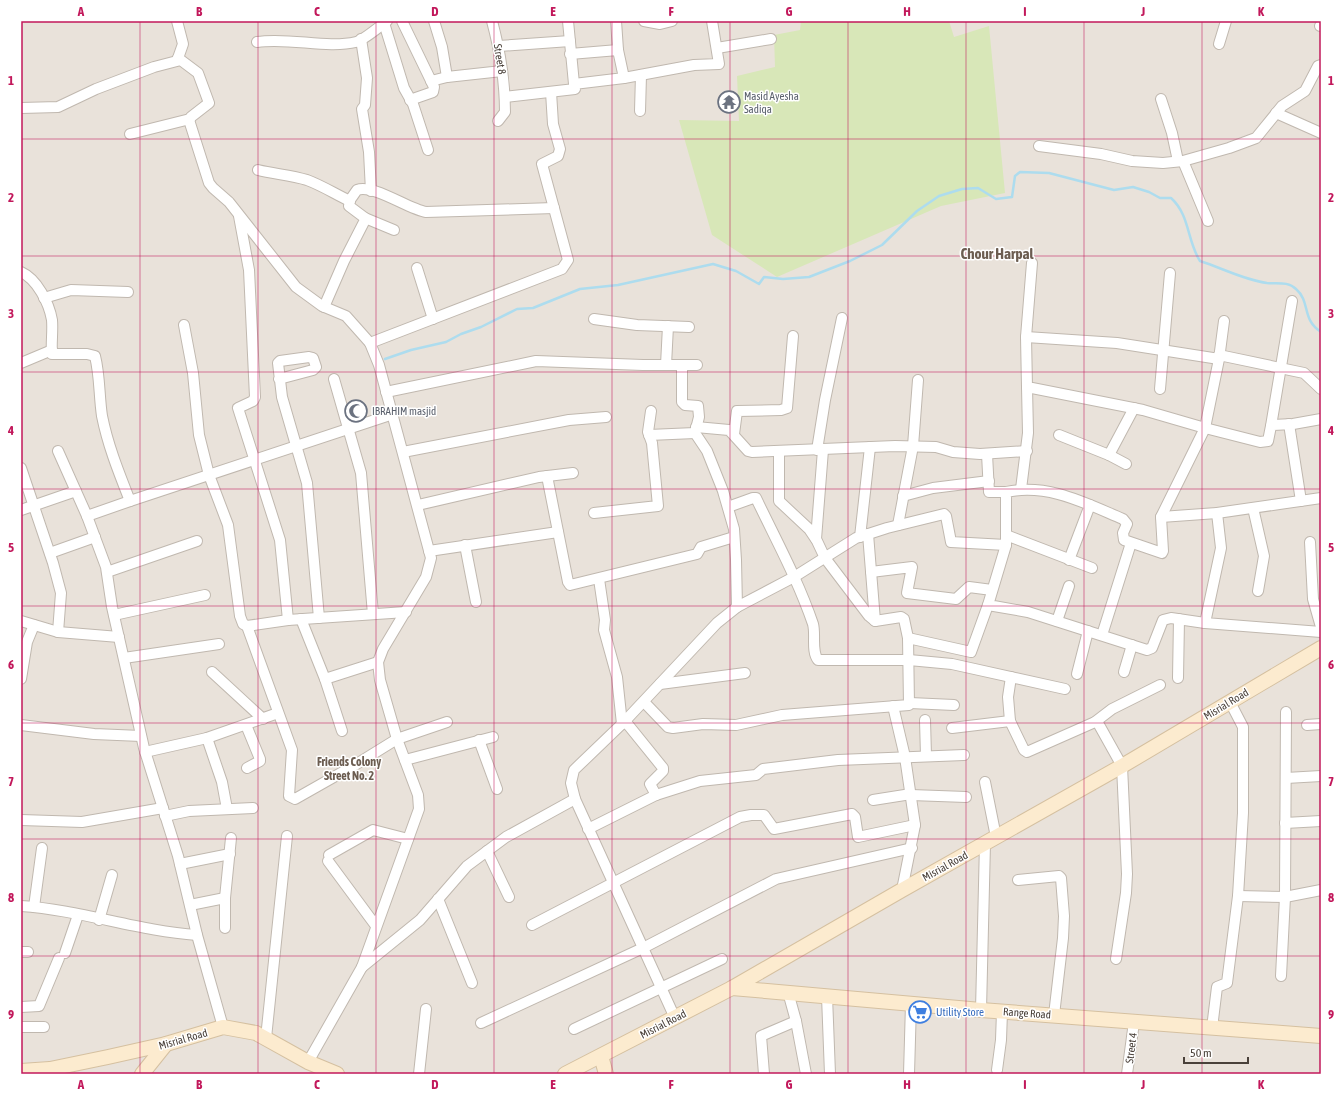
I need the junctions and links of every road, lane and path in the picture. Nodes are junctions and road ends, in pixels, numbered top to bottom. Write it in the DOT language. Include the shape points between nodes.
graph roads {
  1 [pos="177,21"];
  2 [pos="402,21"];
  3 [pos="434,21"];
  4 [pos="492,21"];
  5 [pos="568,21"];
  6 [pos="616,21"];
  7 [pos="644,21"];
  8 [pos="672,21"];
  9 [pos="712,21"];
  10 [pos="1226,21"];
  11 [pos="385,22"];
  12 [pos="361,39"];
  13 [pos="771,39"];
  14 [pos="570,41"];
  15 [pos="257,42"];
  16 [pos="1219,44"];
  17 [pos="499,46"];
  18 [pos="717,48"];
  19 [pos="618,50"];
  20 [pos="570,54"];
  21 [pos="178,58"];
  22 [pos="1321,65"];
  23 [pos="502,71"];
  24 [pos="641,75"];
  25 [pos="447,77"];
  26 [pos="624,78"];
  27 [pos="431,81"];
  28 [pos="574,84"];
  29 [pos="552,92"];
  30 [pos="505,97"];
  31 [pos="1161,99"];
  32 [pos="410,100"];
  33 [pos="21,108"];
  34 [pos="640,111"];
  35 [pos="1276,113"];
  36 [pos="190,119"];
  37 [pos="498,121"];
  38 [pos="1321,133"];
  39 [pos="130,134"];
  40 [pos="1039,146"];
  41 [pos="428,150"];
  42 [pos="1180,161"];
  43 [pos="258,170"];
  44 [pos="370,191"];
  45 [pos="350,201"];
  46 [pos="554,208"];
  47 [pos="239,216"];
  48 [pos="365,218"];
  49 [pos="1208,221"];
  50 [pos="394,230"];
  51 [pos="1032,263"];
  52 [pos="417,268"];
  53 [pos="21,272"];
  54 [pos="1170,273"];
  55 [pos="128,292"];
  56 [pos="44,298"];
  57 [pos="1292,301"];
  58 [pos="324,306"];
  59 [pos="842,318"];
  60 [pos="434,319"];
  61 [pos="594,319"];
  62 [pos="1224,321"];
  63 [pos="184,325"];
  64 [pos="668,326"];
  65 [pos="689,327"];
  66 [pos="793,336"];
  67 [pos="1026,337"];
  68 [pos="370,343"];
  69 [pos="1164,349"];
  70 [pos="52,350"];
  71 [pos="1219,357"];
  72 [pos="21,364"];
  73 [pos="666,365"];
  74 [pos="682,365"];
  75 [pos="697,365"];
  76 [pos="1281,367"];
  77 [pos="334,379"];
  78 [pos="279,380"];
  79 [pos="918,380"];
  80 [pos="1027,387"];
  81 [pos="1160,389"];
  82 [pos="1321,389"];
  83 [pos="386,392"];
  84 [pos="1134,408"];
  85 [pos="651,411"];
  86 [pos="393,414"];
  87 [pos="606,417"];
  88 [pos="1321,419"];
  89 [pos="1289,424"];
  90 [pos="1271,426"];
  91 [pos="349,428"];
  92 [pos="1205,428"];
  93 [pos="696,430"];
  94 [pos="734,434"];
  95 [pos="650,435"];
  96 [pos="1059,435"];
  97 [pos="296,445"];
  98 [pos="913,446"];
  99 [pos="870,447"];
  100 [pos="820,450"];
  101 [pos="58,451"];
  102 [pos="1027,451"];
  103 [pos="403,452"];
  104 [pos="779,452"];
  105 [pos="987,454"];
  106 [pos="1109,455"];
  107 [pos="254,459"];
  108 [pos="1126,464"];
  109 [pos="21,468"];
  110 [pos="573,473"];
  111 [pos="209,476"];
  112 [pos="547,476"];
  113 [pos="989,481"];
  114 [pos="1021,489"];
  115 [pos="76,491"];
  116 [pos="1006,492"];
  117 [pos="904,496"];
  118 [pos="1321,498"];
  119 [pos="130,501"];
  120 [pos="1301,501"];
  121 [pos="418,505"];
  122 [pos="1090,505"];
  123 [pos="33,506"];
  124 [pos="728,507"];
  125 [pos="1253,508"];
  126 [pos="21,510"];
  127 [pos="594,513"];
  128 [pos="1217,513"];
  129 [pos="87,516"];
  130 [pos="1161,517"];
  131 [pos="898,525"];
  132 [pos="558,532"];
  133 [pos="864,536"];
  134 [pos="734,537"];
  135 [pos="95,538"];
  136 [pos="816,539"];
  137 [pos="1006,540"];
  138 [pos="197,541"];
  139 [pos="1310,542"];
  140 [pos="1131,543"];
  141 [pos="465,545"];
  142 [pos="429,551"];
  143 [pos="50,553"];
  144 [pos="825,558"];
  145 [pos="1069,560"];
  146 [pos="1092,568"];
  147 [pos="107,572"];
  148 [pos="871,572"];
  149 [pos="794,577"];
  150 [pos="599,579"];
  151 [pos="1069,586"];
  152 [pos="992,590"];
  153 [pos="1258,591"];
  154 [pos="205,595"];
  155 [pos="476,602"];
  156 [pos="988,606"];
  157 [pos="737,607"];
  158 [pos="406,612"];
  159 [pos="373,614"];
  160 [pos="114,615"];
  161 [pos="319,618"];
  162 [pos="301,619"];
  163 [pos="1179,619"];
  164 [pos="288,620"];
  165 [pos="21,621"];
  166 [pos="875,621"];
  167 [pos="1057,621"];
  168 [pos="1205,623"];
  169 [pos="34,625"];
  170 [pos="247,626"];
  171 [pos="1321,627"];
  172 [pos="1088,631"];
  173 [pos="58,632"];
  174 [pos="1321,632"];
  175 [pos="1102,634"];
  176 [pos="119,637"];
  177 [pos="908,638"];
  178 [pos="219,644"];
  179 [pos="1132,645"];
  180 [pos="1321,648"];
  181 [pos="124,658"];
  182 [pos="909,660"];
  183 [pos="378,662"];
  184 [pos="212,672"];
  185 [pos="745,672"];
  186 [pos="1124,672"];
  187 [pos="1076,674"];
  188 [pos="1011,677"];
  189 [pos="1178,678"];
  190 [pos="21,679"];
  191 [pos="325,679"];
  192 [pos="660,684"];
  193 [pos="1160,684"];
  194 [pos="1065,689"];
  195 [pos="644,702"];
  196 [pos="1230,702"];
  197 [pos="910,703"];
  198 [pos="954,705"];
  199 [pos="893,706"];
  200 [pos="1286,712"];
  201 [pos="278,713"];
  202 [pos="263,719"];
  203 [pos="925,720"];
  204 [pos="1010,721"];
  205 [pos="447,722"];
  206 [pos="1095,722"];
  207 [pos="624,723"];
  208 [pos="1321,724"];
  209 [pos="21,725"];
  210 [pos="246,725"];
  211 [pos="1307,725"];
  212 [pos="952,728"];
  213 [pos="342,731"];
  214 [pos="141,736"];
  215 [pos="493,737"];
  216 [pos="207,738"];
  217 [pos="396,738"];
  218 [pos="479,740"];
  219 [pos="145,752"];
  220 [pos="964,755"];
  221 [pos="926,756"];
  222 [pos="905,757"];
  223 [pos="405,760"];
  224 [pos="1122,766"];
  225 [pos="247,768"];
  226 [pos="1321,776"];
  227 [pos="1286,778"];
  228 [pos="985,782"];
  229 [pos="497,789"];
  230 [pos="656,795"];
  231 [pos="911,795"];
  232 [pos="966,797"];
  233 [pos="575,799"];
  234 [pos="873,800"];
  235 [pos="253,808"];
  236 [pos="227,809"];
  237 [pos="164,812"];
  238 [pos="21,820"];
  239 [pos="1321,821"];
  240 [pos="1285,824"];
  241 [pos="916,825"];
  242 [pos="588,829"];
  243 [pos="287,836"];
  244 [pos="231,838"];
  245 [pos="408,839"];
  246 [pos="990,840"];
  247 [pos="42,848"];
  248 [pos="912,848"];
  249 [pos="487,851"];
  250 [pos="230,854"];
  251 [pos="180,864"];
  252 [pos="112,876"];
  253 [pos="1018,880"];
  254 [pos="614,882"];
  255 [pos="902,890"];
  256 [pos="1321,890"];
  257 [pos="1238,896"];
  258 [pos="509,897"];
  259 [pos="1285,897"];
  260 [pos="225,898"];
  261 [pos="438,899"];
  262 [pos="190,905"];
  263 [pos="21,906"];
  264 [pos="34,907"];
  265 [pos="78,915"];
  266 [pos="99,920"];
  267 [pos="532,925"];
  268 [pos="376,926"];
  269 [pos="225,928"];
  270 [pos="197,936"];
  271 [pos="643,948"];
  272 [pos="1116,958"];
  273 [pos="722,959"];
  274 [pos="362,967"];
  275 [pos="1281,976"];
  276 [pos="472,983"];
  277 [pos="661,988"];
  278 [pos="732,988"];
  279 [pos="788,992"];
  280 [pos="827,996"];
  281 [pos="911,1004"];
  282 [pos="21,1007"];
  283 [pos="426,1009"];
  284 [pos="981,1010"];
  285 [pos="1002,1012"];
  286 [pos="1054,1015"];
  287 [pos="675,1018"];
  288 [pos="796,1021"];
  289 [pos="481,1022"];
  290 [pos="1134,1022"];
  291 [pos="44,1027"];
  292 [pos="223,1027"];
  293 [pos="21,1028"];
  294 [pos="574,1028"];
  295 [pos="1212,1028"];
  296 [pos="1321,1036"];
  297 [pos="266,1038"];
  298 [pos="166,1044"];
  299 [pos="601,1056"];
  300 [pos="308,1062"];
  301 [pos="997,1070"];
  302 [pos="21,1071"];
  303 [pos="333,1073"];
  304 [pos="142,1074"];
  305 [pos="419,1074"];
  306 [pos="564,1074"];
  307 [pos="606,1074"];
  308 [pos="764,1074"];
  309 [pos="806,1074"];
  310 [pos="830,1074"];
  311 [pos="909,1074"];
  312 [pos="1127,1074"];
  1 -- 21 [label="street" via="183,44"];
  2 -- 27 [label="street"];
  3 -- 25 [label="street"];
  4 -- 17 [label="street, Street 8"];
  5 -- 14 [label="street"];
  6 -- 19 [label="street"];
  7 -- 8 [label="street" via="660,24"];
  9 -- 18 [label="street"];
  10 -- 16 [label="street"];
  11 -- 12 [label="street"];
  11 -- 32 [label="street" via="404,88"];
  12 -- 15 [label="street" via="358,42 343,43 287,39"];
  12 -- 44 [label="street" via="367,78 365,105 362,109 369,152"];
  13 -- 18 [label="street"];
  14 -- 17 [label="street"];
  14 -- 20 [label="street"];
  17 -- 23 [label="street, Street 8"];
  18 -- 24 [label="street" via="719,64 694,65"];
  19 -- 20 [label="street"];
  19 -- 26 [label="street"];
  20 -- 28 [label="street"];
  21 -- 33 [label="street" via="177,61 96,89 58,107"];
  21 -- 36 [label="street" via="198,73 209,103"];
  22 -- 35 [label="street" via="1318,66 1305,91"];
  23 -- 25 [label="street"];
  23 -- 30 [label="street, Street 8"];
  24 -- 26 [label="street"];
  24 -- 34 [label="street"];
  25 -- 27 [label="street"];
  26 -- 28 [label="street"];
  27 -- 32 [label="street" via="433,92"];
  28 -- 29 [label="street" via="574,89"];
  29 -- 30 [label="street"];
  29 -- 46 [label="street" via="553,124 560,149 558,156 542,164"];
  30 -- 37 [label="street, Street 8" via="505,112"];
  31 -- 42 [label="street"];
  32 -- 41 [label="street"];
  35 -- 38 [label="street"];
  35 -- 42 [label="street" via="1256,138"];
  36 -- 39 [label="street"];
  36 -- 47 [label="street" via="209,183 229,202"];
  40 -- 42 [label="street" via="1132,161"];
  42 -- 49 [label="street"];
  43 -- 45 [label="street" via="306,180 328,188"];
  44 -- 45 [label="street" via="357,190"];
  44 -- 46 [label="street" via="392,198 412,209 426,212"];
  45 -- 48 [label="street" via="349,206"];
  46 -- 60 [label="street" via="568,260 562,269"];
  47 -- 58 [label="street" via="296,287"];
  47 -- 107 [label="street" via="249,270 255,397 254,401 238,408"];
  48 -- 50 [label="street"];
  48 -- 58 [label="street"];
  51 -- 67 [label="street"];
  52 -- 60 [label="street"];
  53 -- 56 [label="street" via="32,279"];
  54 -- 69 [label="street"];
  55 -- 56 [label="street" via="72,290"];
  56 -- 70 [label="street" via="52,320"];
  57 -- 76 [label="street"];
  58 -- 68 [label="street" via="346,316"];
  59 -- 100 [label="street" via="825,400"];
  60 -- 68 [label="street"];
  61 -- 64 [label="street"];
  62 -- 71 [label="street"];
  63 -- 111 [label="street" via="193,373 199,435"];
  64 -- 65 [label="street"];
  64 -- 73 [label="street"];
  66 -- 94 [label="street" via="787,408 737,411"];
  67 -- 69 [label="street"];
  67 -- 80 [label="street"];
  68 -- 83 [label="street"];
  69 -- 71 [label="street"];
  69 -- 81 [label="street"];
  70 -- 72 [label="street"];
  70 -- 119 [label="street" via="52,354 95,356 107,436 114,462"];
  71 -- 76 [label="street"];
  71 -- 92 [label="street"];
  73 -- 74 [label="street"];
  73 -- 83 [label="street" via="536,361"];
  74 -- 75 [label="street"];
  74 -- 93 [label="street" via="682,402 685,405 698,406"];
  76 -- 82 [label="street" via="1304,373"];
  76 -- 90 [label="street"];
  77 -- 91 [label="street"];
  78 -- 97 [label="street"];
  79 -- 98 [label="street"];
  80 -- 84 [label="street"];
  80 -- 102 [label="street"];
  83 -- 86 [label="street"];
  84 -- 92 [label="street"];
  84 -- 106 [label="street"];
  85 -- 95 [label="street" via="648,430"];
  86 -- 91 [label="street"];
  86 -- 103 [label="street"];
  87 -- 103 [label="street" via="568,420"];
  88 -- 89 [label="street"];
  89 -- 90 [label="street"];
  89 -- 120 [label="street"];
  90 -- 92 [label="street" via="1270,438 1265,443"];
  91 -- 97 [label="street"];
  91 -- 159 [label="street" via="363,484"];
  92 -- 130 [label="street"];
  93 -- 94 [label="street" via="722,428"];
  93 -- 95 [label="street"];
  93 -- 124 [label="street" via="707,451"];
  94 -- 104 [label="street" via="748,451"];
  95 -- 127 [label="street" via="658,506"];
  96 -- 106 [label="street"];
  97 -- 107 [label="street"];
  97 -- 161 [label="street" via="307,484"];
  98 -- 99 [label="street"];
  98 -- 105 [label="street" via="936,446 953,452"];
  98 -- 117 [label="street"];
  99 -- 100 [label="street"];
  99 -- 133 [label="street"];
  100 -- 104 [label="street"];
  100 -- 136 [label="street"];
  101 -- 115 [label="street"];
  102 -- 105 [label="street"];
  102 -- 114 [label="street"];
  103 -- 121 [label="street"];
  104 -- 136 [label="street" via="779,501"];
  105 -- 113 [label="street"];
  106 -- 108 [label="street"];
  107 -- 111 [label="street"];
  107 -- 164 [label="street" via="280,540"];
  109 -- 123 [label="street"];
  110 -- 112 [label="street"];
  111 -- 119 [label="street"];
  111 -- 170 [label="street" via="228,525 240,616 243,624"];
  112 -- 121 [label="street"];
  112 -- 132 [label="street"];
  113 -- 116 [label="street" via="989,492"];
  113 -- 117 [label="street" via="933,488"];
  114 -- 116 [label="street"];
  114 -- 122 [label="street" via="1055,492"];
  115 -- 123 [label="street"];
  115 -- 129 [label="street"];
  116 -- 137 [label="street"];
  117 -- 131 [label="street"];
  118 -- 120 [label="street"];
  119 -- 129 [label="street"];
  120 -- 125 [label="street"];
  121 -- 142 [label="street"];
  122 -- 140 [label="street" via="1126,521 1123,538"];
  122 -- 145 [label="street"];
  123 -- 126 [label="street"];
  123 -- 143 [label="street"];
  124 -- 134 [label="street"];
  124 -- 149 [label="street" via="756,498"];
  125 -- 128 [label="street"];
  125 -- 153 [label="street" via="1264,556"];
  128 -- 130 [label="street"];
  128 -- 168 [label="street" via="1221,548"];
  129 -- 135 [label="street"];
  130 -- 140 [label="street" via="1164,550 1162,553"];
  131 -- 133 [label="street"];
  131 -- 137 [label="street" via="944,514 951,542"];
  132 -- 141 [label="street"];
  132 -- 150 [label="street" via="568,584"];
  133 -- 144 [label="street"];
  133 -- 148 [label="street"];
  134 -- 150 [label="street" via="701,547 697,554"];
  134 -- 157 [label="street"];
  135 -- 143 [label="street"];
  135 -- 147 [label="street"];
  136 -- 144 [label="street"];
  137 -- 145 [label="street"];
  137 -- 152 [label="street"];
  138 -- 147 [label="street"];
  139 -- 171 [label="street" via="1313,599"];
  140 -- 175 [label="street"];
  141 -- 142 [label="street"];
  141 -- 155 [label="street"];
  142 -- 158 [label="street" via="431,558 426,577"];
  143 -- 173 [label="street" via="61,593"];
  144 -- 149 [label="street"];
  144 -- 166 [label="street"];
  145 -- 146 [label="street"];
  147 -- 160 [label="street"];
  148 -- 152 [label="street" via="912,567 907,593 956,599 969,587"];
  148 -- 166 [label="street"];
  149 -- 157 [label="street"];
  149 -- 182 [label="street" via="814,626 818,660"];
  150 -- 207 [label="street" via="604,630 617,676"];
  151 -- 167 [label="street"];
  152 -- 156 [label="street"];
  154 -- 160 [label="street"];
  156 -- 167 [label="street" via="1028,612"];
  156 -- 177 [label="street" via="971,652"];
  157 -- 192 [label="street" via="717,623"];
  158 -- 159 [label="street"];
  158 -- 183 [label="street"];
  159 -- 161 [label="street"];
  160 -- 176 [label="street"];
  161 -- 162 [label="street"];
  162 -- 164 [label="street"];
  162 -- 191 [label="street"];
  163 -- 168 [label="street"];
  163 -- 179 [label="street" via="1163,620 1149,650"];
  163 -- 189 [label="street"];
  164 -- 170 [label="street"];
  165 -- 169 [label="street"];
  166 -- 177 [label="street" via="901,617 904,619"];
  167 -- 172 [label="street"];
  168 -- 174 [label="street"];
  169 -- 173 [label="street"];
  169 -- 190 [label="street" via="27,642"];
  170 -- 201 [label="street"];
  172 -- 175 [label="street"];
  172 -- 187 [label="street"];
  173 -- 176 [label="street"];
  175 -- 179 [label="street"];
  176 -- 181 [label="street"];
  177 -- 182 [label="street"];
  178 -- 181 [label="street"];
  179 -- 186 [label="street"];
  180 -- 196 [label="main road, Misrial Road"];
  181 -- 214 [label="street"];
  182 -- 188 [label="street" via="970,667"];
  182 -- 197 [label="street"];
  183 -- 191 [label="street"];
  183 -- 217 [label="street" via="380,680"];
  184 -- 202 [label="street"];
  185 -- 192 [label="street"];
  188 -- 194 [label="street"];
  188 -- 204 [label="street" via="1008,697"];
  191 -- 213 [label="street"];
  192 -- 195 [label="street"];
  193 -- 206 [label="street" via="1112,709"];
  195 -- 199 [label="street" via="668,727 673,728 703,724 736,725 782,715"];
  195 -- 207 [label="street"];
  196 -- 224 [label="main road, Misrial Road"];
  196 -- 257 [label="street" via="1243,727 1243,813"];
  197 -- 198 [label="street"];
  197 -- 199 [label="street" via="907,706"];
  199 -- 222 [label="street"];
  200 -- 227 [label="street"];
  201 -- 202 [label="street"];
  201 -- 217 [label="street" via="292,750 289,796 295,799"];
  202 -- 210 [label="street"];
  203 -- 221 [label="street"];
  204 -- 206 [label="street" via="1027,752"];
  204 -- 212 [label="street"];
  205 -- 217 [label="street"];
  206 -- 224 [label="street" via="1098,723"];
  207 -- 230 [label="street" via="663,768 650,784"];
  207 -- 233 [label="street" via="574,770 571,783"];
  208 -- 211 [label="street"];
  209 -- 214 [label="street" via="94,734"];
  210 -- 216 [label="street"];
  210 -- 225 [label="street" via="260,759"];
  214 -- 219 [label="street"];
  215 -- 218 [label="street"];
  216 -- 219 [label="street"];
  216 -- 236 [label="street" via="222,782"];
  217 -- 223 [label="street"];
  218 -- 223 [label="street"];
  218 -- 229 [label="street"];
  219 -- 237 [label="street"];
  220 -- 221 [label="street"];
  221 -- 222 [label="street"];
  222 -- 230 [label="street" via="838,760 763,769 756,775 700,782"];
  222 -- 231 [label="street"];
  223 -- 245 [label="street" via="419,802"];
  224 -- 246 [label="main road, Misrial Road"];
  224 -- 272 [label="street" via="1127,874"];
  226 -- 227 [label="street"];
  227 -- 240 [label="street"];
  228 -- 246 [label="street"];
  230 -- 242 [label="street"];
  231 -- 232 [label="street"];
  231 -- 234 [label="street"];
  231 -- 241 [label="street"];
  233 -- 242 [label="street"];
  233 -- 249 [label="street" via="506,837"];
  235 -- 236 [label="street"];
  236 -- 237 [label="street"];
  237 -- 238 [label="street" via="82,822"];
  237 -- 251 [label="street"];
  239 -- 240 [label="street"];
  240 -- 259 [label="street"];
  241 -- 248 [label="street"];
  241 -- 254 [label="street" via="858,837 855,817 852,814 774,829 764,815 740,817"];
  242 -- 254 [label="street"];
  243 -- 297 [label="street"];
  244 -- 250 [label="street"];
  245 -- 268 [label="street"];
  245 -- 268 [label="street" via="373,830 329,858"];
  246 -- 255 [label="main road, Misrial Road"];
  246 -- 284 [label="street"];
  247 -- 264 [label="street"];
  248 -- 255 [label="street"];
  248 -- 271 [label="street" via="776,879"];
  249 -- 258 [label="street"];
  249 -- 261 [label="street" via="467,866"];
  250 -- 251 [label="street"];
  250 -- 260 [label="street"];
  251 -- 262 [label="street"];
  252 -- 266 [label="street"];
  253 -- 286 [label="street" via="1059,876 1061,878 1063,938"];
  254 -- 267 [label="street"];
  254 -- 271 [label="street"];
  255 -- 278 [label="main road, Misrial Road"];
  256 -- 259 [label="street"];
  257 -- 259 [label="street"];
  257 -- 295 [label="street" via="1227,983 1217,987"];
  259 -- 275 [label="street"];
  260 -- 262 [label="street"];
  260 -- 269 [label="street"];
  261 -- 274 [label="street" via="420,920"];
  261 -- 276 [label="street"];
  262 -- 270 [label="street"];
  263 -- 264 [label="street"];
  264 -- 265 [label="street"];
  265 -- 266 [label="street"];
  265 -- 282 [label="street" via="39,1006"];
  266 -- 270 [label="street"];
  268 -- 274 [label="street"];
  270 -- 292 [label="street"];
  271 -- 277 [label="street"];
  271 -- 289 [label="street"];
  273 -- 277 [label="street"];
  274 -- 300 [label="street"];
  277 -- 287 [label="street"];
  277 -- 294 [label="street"];
  278 -- 279 [label="main road, Range Road"];
  278 -- 287 [label="main road, Misrial Road"];
  279 -- 280 [label="main road, Range Road"];
  279 -- 288 [label="street"];
  280 -- 281 [label="main road, Range Road"];
  280 -- 310 [label="street"];
  281 -- 284 [label="main road, Range Road"];
  281 -- 311 [label="street"];
  283 -- 305 [label="street"];
  284 -- 285 [label="main road, Range Road"];
  285 -- 286 [label="main road, Range Road"];
  285 -- 301 [label="street"];
  286 -- 290 [label="main road, Range Road"];
  287 -- 299 [label="main road, Misrial Road"];
  288 -- 308 [label="street" via="761,1036"];
  288 -- 309 [label="street"];
  290 -- 295 [label="main road, Range Road"];
  290 -- 312 [label="street, Street 4"];
  291 -- 293 [label="street"];
  292 -- 297 [label="main road, Misrial Road" via="256,1033"];
  292 -- 298 [label="main road, Misrial Road"];
  295 -- 296 [label="main road, Range Road"];
  297 -- 300 [label="main road, Misrial Road"];
  298 -- 302 [label="main road, Misrial Road" via="50,1069"];
  298 -- 304 [label="main road"];
  299 -- 306 [label="main road, Misrial Road"];
  299 -- 307 [label="main road"];
  300 -- 303 [label="main road, Misrial Road"];
}
